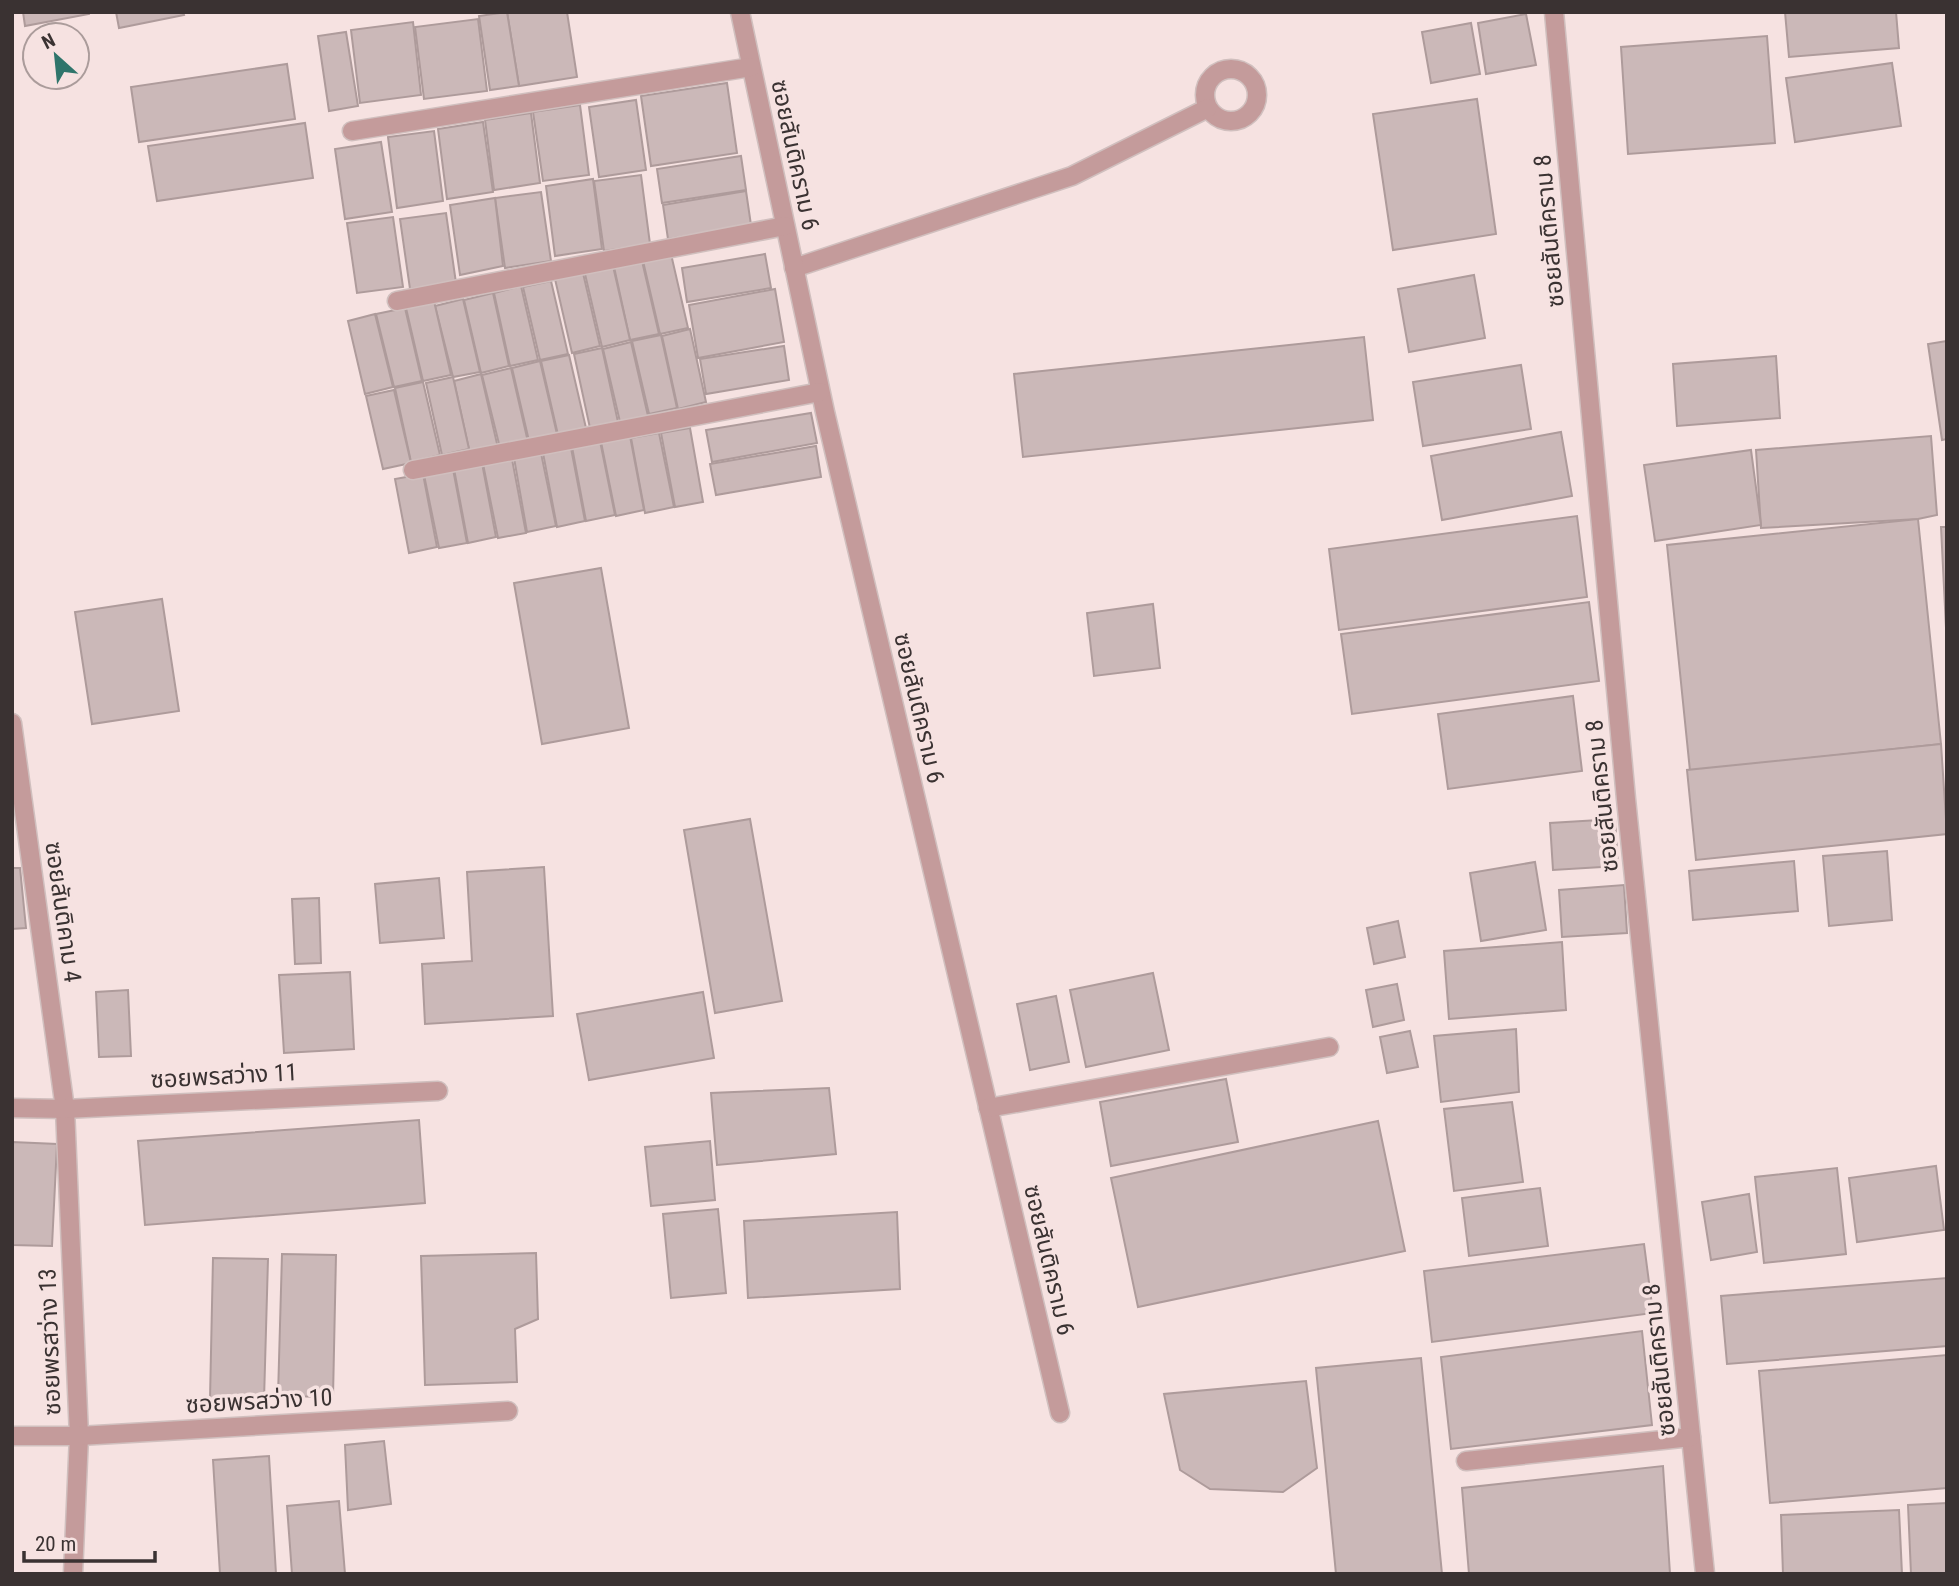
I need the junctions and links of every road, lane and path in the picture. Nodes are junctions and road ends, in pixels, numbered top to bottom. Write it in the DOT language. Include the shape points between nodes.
graph roads {
  1 [pos="740,12"];
  2 [pos="1554,12"];
  3 [pos="751,67"];
  4 [pos="1208,108"];
  5 [pos="352,131"];
  6 [pos="785,226"];
  7 [pos="794,268"];
  8 [pos="397,301"];
  9 [pos="820,392"];
  10 [pos="413,470"];
  11 [pos="12,723"];
  12 [pos="14,745"];
  13 [pos="20,844"];
  14 [pos="1329,1047"];
  15 [pos="438,1091"];
  16 [pos="12,1108"];
  17 [pos="988,1108"];
  18 [pos="65,1109"];
  19 [pos="508,1411"];
  20 [pos="1059,1413"];
  21 [pos="12,1436"];
  22 [pos="79,1436"];
  23 [pos="1691,1437"];
  24 [pos="1466,1461"];
  25 [pos="73,1574"];
  26 [pos="1705,1574"];
  1 -- 3 [label="street, ซอยสันติคราม 6"];
  2 -- 23 [label="street, ซอยสันติคราม 8" via="1626,799"];
  3 -- 5 [label="street"];
  3 -- 6 [label="street, ซอยสันติคราม 6"];
  4 -- 7 [label="street" via="1072,176"];
  6 -- 7 [label="street, ซอยสันติคราม 6"];
  6 -- 8 [label="street"];
  7 -- 9 [label="street, ซอยสันติคราม 6"];
  9 -- 10 [label="street"];
  9 -- 17 [label="street, ซอยสันติคราม 6"];
  11 -- 12 [label="street, ซอยสันติคาม 4"];
  12 -- 13 [label="street, ซอยสันติคาม 4"];
  13 -- 18 [label="street, ซอยสันติคาม 4"];
  14 -- 17 [label="street"];
  15 -- 18 [label="street, ซอยพรสว่าง 11"];
  16 -- 18 [label="street, ซอยพรสว่าง 11"];
  17 -- 20 [label="street, ซอยสันติคราม 6"];
  18 -- 22 [label="street, ซอยพรสว่าง 13"];
  19 -- 22 [label="street, ซอยพรสว่าง 10"];
  21 -- 22 [label="street, ซอยพรสว่าง 10"];
  22 -- 25 [label="street, ซอยพรสว่าง 13"];
  23 -- 24 [label="street"];
  23 -- 26 [label="street, ซอยสันติคราม 8"];
}
